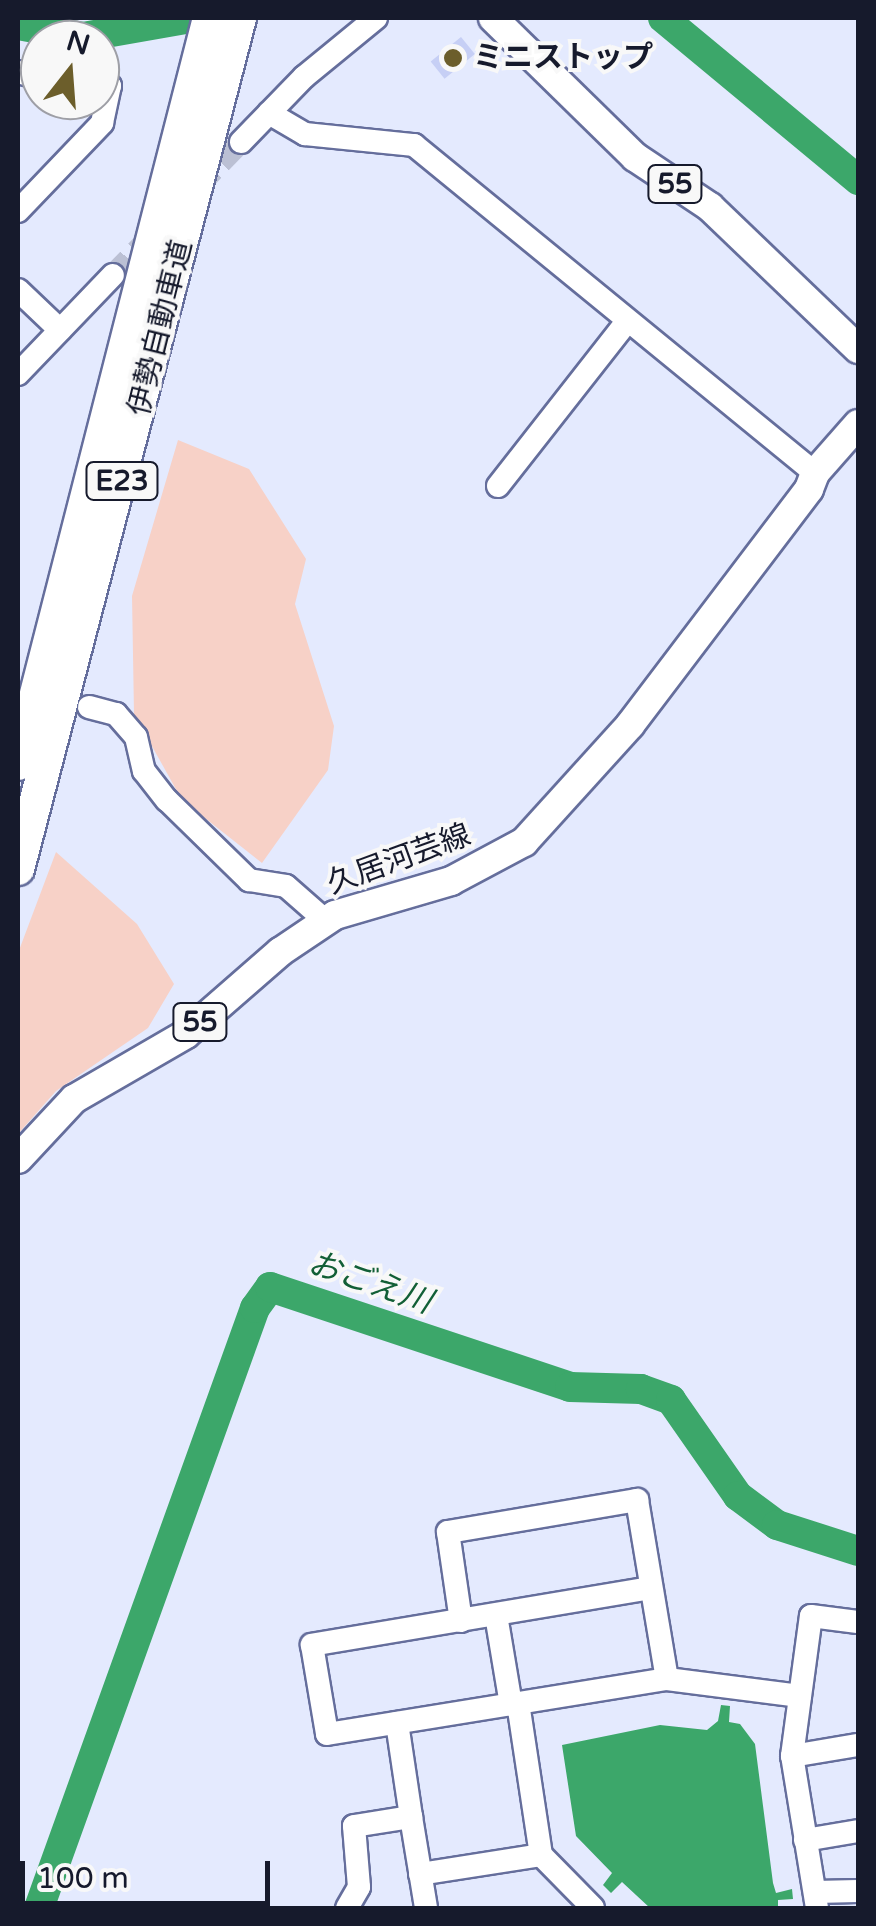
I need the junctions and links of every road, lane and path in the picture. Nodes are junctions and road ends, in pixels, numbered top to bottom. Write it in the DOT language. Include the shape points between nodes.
graph roads {
  1 [pos="209,18"];
  2 [pos="240,18"];
  3 [pos="376,18"];
  4 [pos="493,18"];
  5 [pos="207,87"];
  6 [pos="269,113"];
  7 [pos="103,120"];
  8 [pos="241,142"];
  9 [pos="18,211"];
  10 [pos="113,275"];
  11 [pos="18,290"];
  12 [pos="626,324"];
  13 [pos="60,330"];
  14 [pos="858,349"];
  15 [pos="18,374"];
  16 [pos="858,424"];
  17 [pos="814,473"];
  18 [pos="498,486"];
  19 [pos="88,707"];
  20 [pos="18,764"];
  21 [pos="18,869"];
  22 [pos="327,922"];
  23 [pos="18,1159"];
  24 [pos="652,1588"];
  25 [pos="496,1615"];
  26 [pos="461,1621"];
  27 [pos="858,1622"];
  28 [pos="667,1679"];
  29 [pos="800,1696"];
  30 [pos="514,1704"];
  31 [pos="397,1723"];
  32 [pos="858,1745"];
  33 [pos="792,1756"];
  34 [pos="410,1817"];
  35 [pos="858,1831"];
  36 [pos="805,1840"];
  37 [pos="541,1855"];
  38 [pos="420,1874"];
  39 [pos="858,1891"];
  40 [pos="816,1900"];
  41 [pos="347,1908"];
  42 [pos="426,1908"];
  43 [pos="590,1908"];
  1 -- 5 [label="highway, 伊勢自動車道 / E23"];
  2 -- 5 [label="highway, 伊勢自動車道 / E23"];
  3 -- 6 [label="street"];
  4 -- 14 [label="main road, 55" via="621,144 710,207"];
  5 -- 20 [label="highway, 伊勢自動車道 / E23"];
  5 -- 21 [label="highway, 伊勢自動車道 / E23"];
  6 -- 8 [label="street"];
  6 -- 12 [label="street" via="305,134 414,145"];
  7 -- 9 [label="street"];
  10 -- 13 [label="street"];
  11 -- 13 [label="street"];
  12 -- 17 [label="street"];
  12 -- 18 [label="street"];
  13 -- 15 [label="street"];
  16 -- 17 [label="main road, 久居河芸線 / 55"];
  17 -- 22 [label="main road, 久居河芸線 / 55" via="809,490 630,724 524,842 451,881"];
  19 -- 22 [label="street" via="116,714 136,737 144,770 167,800 249,880 286,886"];
  22 -- 23 [label="main road, 久居河芸線 / 55" via="280,952 186,1034 74,1099"];
  24 -- 25 [label="street"];
  24 -- 26 [label="street" via="637,1500 486,1525 448,1532"];
  24 -- 28 [label="street"];
  25 -- 26 [label="street"];
  25 -- 30 [label="street"];
  26 -- 31 [label="street" via="312,1644 327,1734"];
  27 -- 29 [label="street" via="810,1616"];
  28 -- 29 [label="street"];
  28 -- 30 [label="street"];
  29 -- 33 [label="street"];
  30 -- 31 [label="street"];
  30 -- 37 [label="street"];
  31 -- 34 [label="street"];
  32 -- 33 [label="street"];
  33 -- 36 [label="street"];
  34 -- 38 [label="street"];
  34 -- 41 [label="street" via="354,1826 359,1886"];
  35 -- 36 [label="street"];
  36 -- 40 [label="street"];
  37 -- 38 [label="street"];
  37 -- 43 [label="street"];
  38 -- 42 [label="street"];
  39 -- 40 [label="street"];
}
